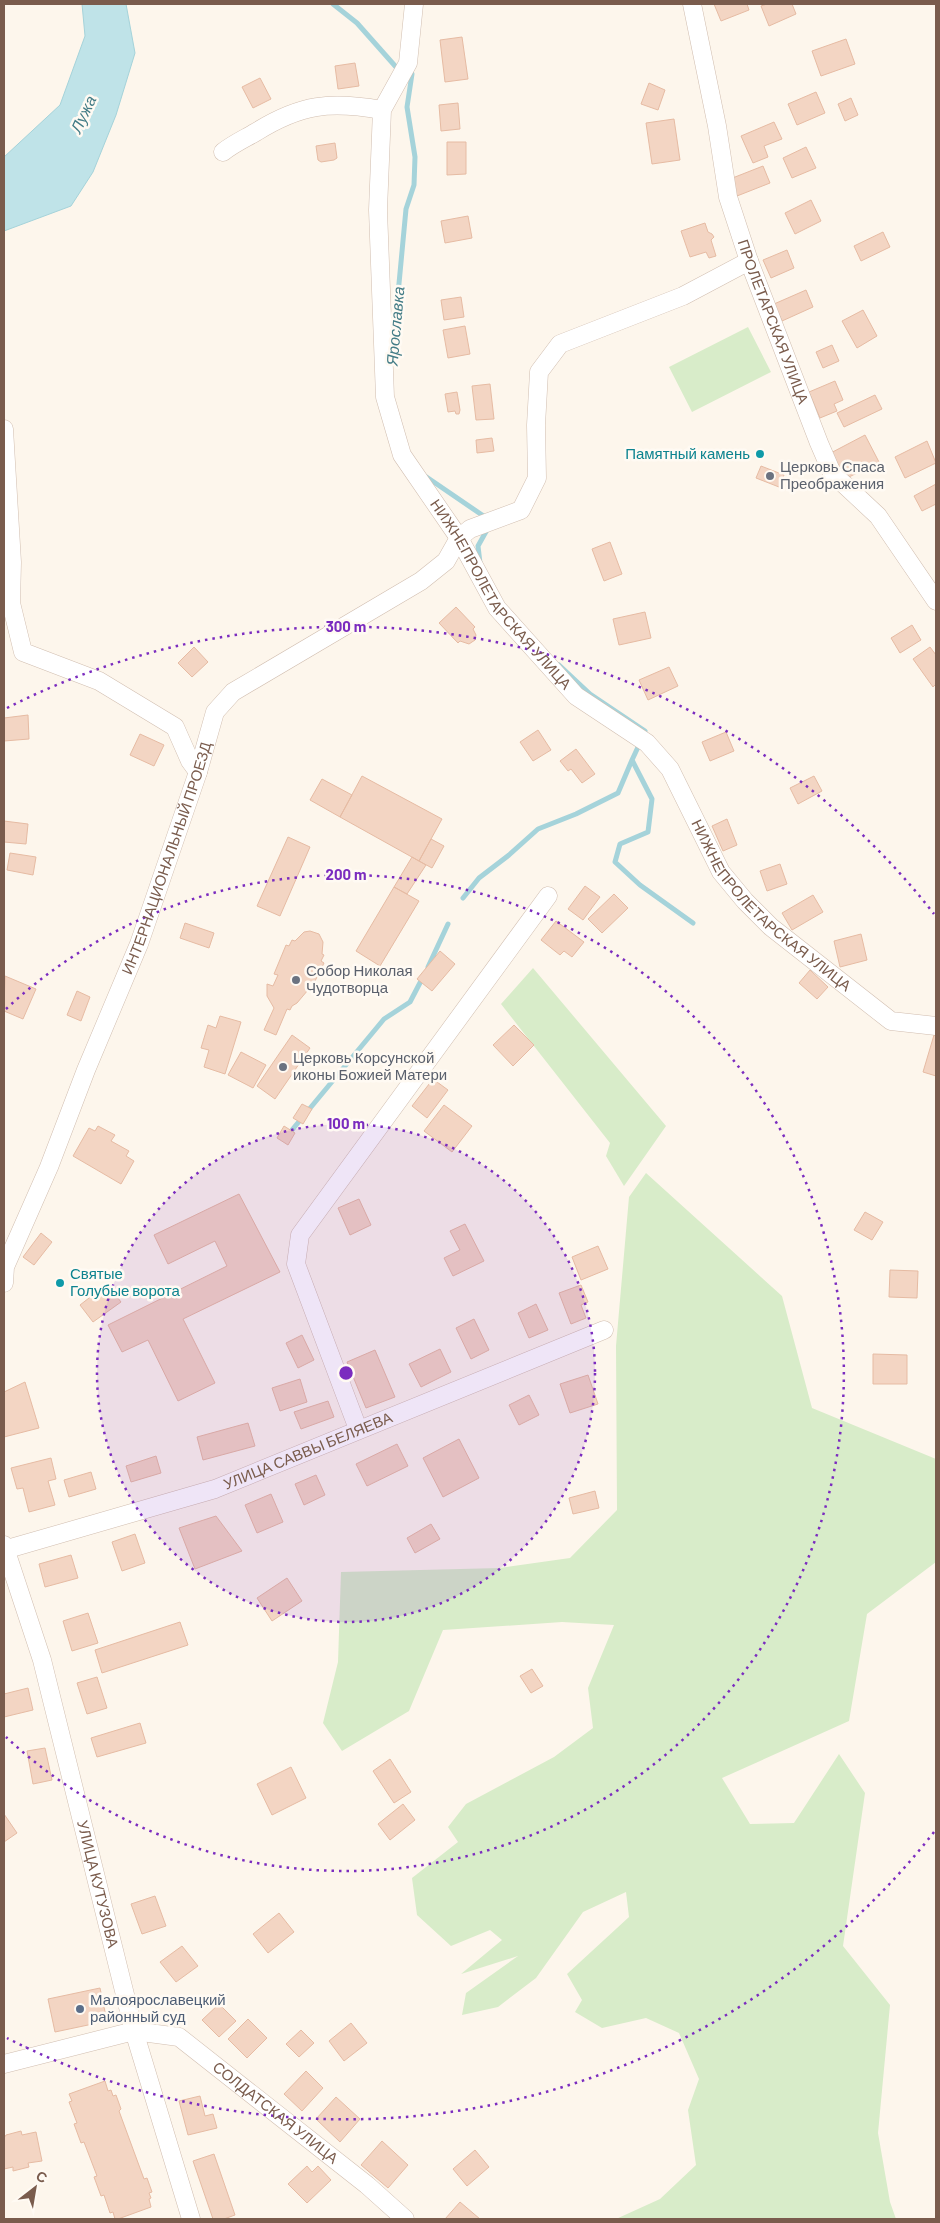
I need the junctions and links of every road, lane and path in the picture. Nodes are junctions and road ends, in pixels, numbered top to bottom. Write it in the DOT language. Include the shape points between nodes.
graph roads {
  1 [pos="414,4"];
  2 [pos="692,4"];
  3 [pos="382,110"];
  4 [pos="223,152"];
  5 [pos="749,261"];
  6 [pos="4,429"];
  7 [pos="459,538"];
  8 [pos="936,601"];
  9 [pos="198,772"];
  10 [pos="548,896"];
  11 [pos="936,1026"];
  12 [pos="4,1282"];
  13 [pos="604,1330"];
  14 [pos="358,1429"];
  15 [pos="4,1549"];
  16 [pos="134,2031"];
  17 [pos="4,2064"];
  18 [pos="191,2219"];
  19 [pos="405,2219"];
  1 -- 3 [label="street, НИЖНЕПРОЛЕТАРСКАЯ УЛИЦА" via="408,63"];
  2 -- 5 [label="street, ПРОЛЕТАРСКАЯ УЛИЦА" via="718,126 728,198"];
  3 -- 4 [label="street" via="351,105 302,108 273,120"];
  3 -- 7 [label="street, НИЖНЕПРОЛЕТАРСКАЯ УЛИЦА" via="378,210 385,398 402,456"];
  5 -- 7 [label="street" via="683,296 560,344 539,372 537,478 521,510 487,521"];
  5 -- 8 [label="street, ПРОЛЕТАРСКАЯ УЛИЦА" via="832,473 878,516"];
  6 -- 9 [label="street" via="12,562 11,603 23,652 99,681 175,726"];
  7 -- 9 [label="street, ИНТЕРНАЦИОНАЛЬНЫЙ ПРОЕЗД" via="446,561 421,581 233,692 215,712"];
  7 -- 11 [label="street, НИЖНЕПРОЛЕТАРСКАЯ УЛИЦА" via="497,608 576,696 647,743 670,769 720,872 745,901 771,927 891,1022"];
  9 -- 12 [label="street, ИНТЕРНАЦИОНАЛЬНЫЙ ПРОЕЗД" via="139,944 49,1167 5,1266"];
  10 -- 14 [label="street" via="300,1235 296,1264"];
  13 -- 14 [label="street, УЛИЦА САВВЫ БЕЛЯЕВА"];
  14 -- 15 [label="street, УЛИЦА САВВЫ БЕЛЯЕВА" via="214,1489"];
  15 -- 16 [label="street, УЛИЦА КУТУЗОВА" via="42,1660"];
  16 -- 17 [label="street"];
  16 -- 18 [label="street, УЛИЦА КУТУЗОВА"];
  16 -- 19 [label="street, СОЛДАТСКАЯ УЛИЦА" via="179,2037 367,2185"];
}
